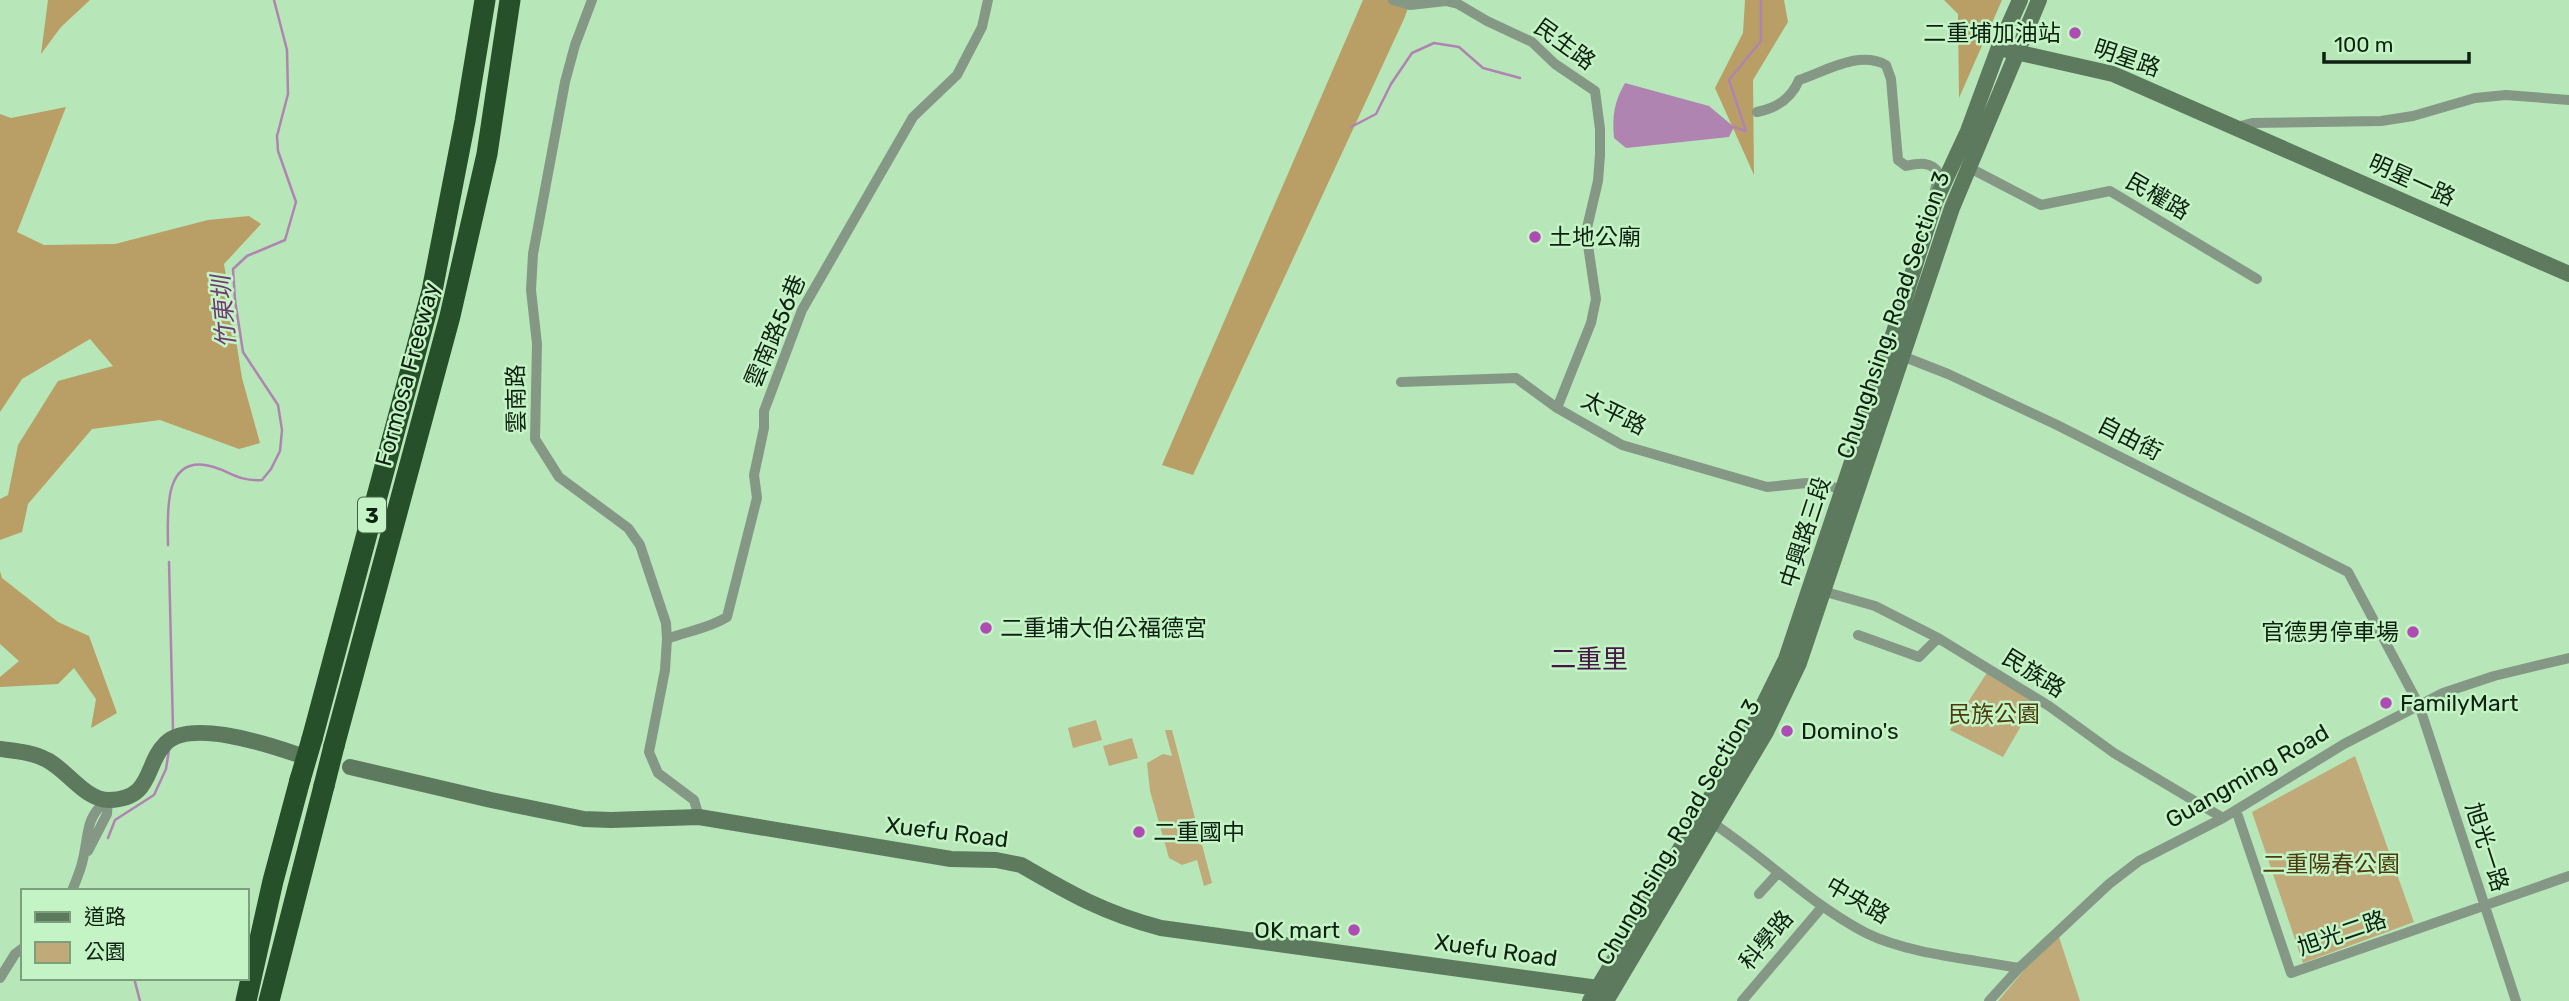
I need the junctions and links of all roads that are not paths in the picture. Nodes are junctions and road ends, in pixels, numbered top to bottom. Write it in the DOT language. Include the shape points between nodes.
graph roads {
  1 [pos="485,0"];
  2 [pos="510,0"];
  3 [pos="592,0"];
  4 [pos="988,0"];
  5 [pos="1393,0"];
  6 [pos="2020,0"];
  7 [pos="2039,0"];
  8 [pos="1998,47"];
  9 [pos="2017,54"];
  10 [pos="2569,100"];
  11 [pos="1757,112"];
  12 [pos="2237,127"];
  13 [pos="1961,163"];
  14 [pos="1935,202"];
  15 [pos="1952,208"];
  16 [pos="2569,274"];
  17 [pos="2257,279"];
  18 [pos="1895,353"];
  19 [pos="1401,382"];
  20 [pos="1557,408"];
  21 [pos="1849,491"];
  22 [pos="2348,572"];
  23 [pos="1818,589"];
  24 [pos="1858,635"];
  25 [pos="1938,638"];
  26 [pos="667,639"];
  27 [pos="2569,658"];
  28 [pos="2419,705"];
  29 [pos="0,749"];
  30 [pos="296,754"];
  31 [pos="350,766"];
  32 [pos="108,800"];
  33 [pos="2236,810"];
  34 [pos="699,817"];
  35 [pos="2223,818"];
  36 [pos="1706,819"];
  37 [pos="1778,873"];
  38 [pos="2569,876"];
  39 [pos="73,889"];
  40 [pos="1759,894"];
  41 [pos="1822,906"];
  42 [pos="2485,906"];
  43 [pos="21,950"];
  44 [pos="2019,968"];
  45 [pos="0,978"];
  46 [pos="1601,996"];
  47 [pos="246,1001"];
  48 [pos="270,1001"];
  49 [pos="1742,1001"];
  50 [pos="1989,1001"];
  51 [pos="2516,1001"];
  1 -- 47 [label="highway, Formosa Freeway / 3, bridge" via="432,291 273,881"];
  2 -- 48 [label="highway, Formosa Freeway / 3, bridge" via="487,155 450,316"];
  3 -- 26 [label="street, 雲南路" via="565,82 533,254 535,439 559,477 628,528 640,545"];
  4 -- 26 [label="street, 雲南路56巷" via="982,27 957,75 914,117 802,310 764,411 754,475 757,498 727,617 713,626"];
  5 -- 20 [label="street, 民生路" via="1410,5 1458,4 1532,42 1595,92 1600,155 1586,232 1596,299"];
  6 -- 8 [label="street"];
  7 -- 9 [label="street, Chunghsing, Road Section 3"];
  8 -- 9 [label="street, 明星路"];
  8 -- 13 [label="street"];
  9 -- 12 [label="street, 明星路" via="2113,74"];
  9 -- 13 [label="street, Chunghsing, Road Section 3"];
  10 -- 12 [label="street" via="2475,98 2381,121"];
  11 -- 14 [label="street" via="1775,108 1799,80 1859,59 1886,65 1898,160 1906,166 1926,164 1936,169"];
  12 -- 16 [label="street, 明星一路"];
  13 -- 14 [label="street"];
  13 -- 15 [label="street, Chunghsing, Road Section 3"];
  13 -- 17 [label="street, 民權路" via="2041,205 2110,191"];
  14 -- 15 [label="street"];
  14 -- 18 [label="street"];
  15 -- 18 [label="street, Chunghsing, Road Section 3"];
  18 -- 21 [label="street, Chunghsing, Road Section 3"];
  18 -- 22 [label="street, 自由街" via="2057,425"];
  19 -- 20 [label="street, 太平路" via="1516,378"];
  20 -- 21 [label="street, 太平路" via="1622,445 1751,483 1767,487 1806,483"];
  21 -- 23 [label="street, Chunghsing, Road Section 3"];
  22 -- 28 [label="street, 旭光一路"];
  23 -- 25 [label="street, 民族路" via="1875,606"];
  23 -- 36 [label="street, Chunghsing, Road Section 3" via="1799,663 1766,732"];
  24 -- 25 [label="street" via="1919,657"];
  25 -- 35 [label="street, 民族路"];
  26 -- 34 [label="street, 雲南路" via="649,752 658,773 694,800"];
  27 -- 28 [label="street, Guangming Road" via="2494,676"];
  28 -- 33 [label="street, Guangming Road"];
  28 -- 42 [label="street, 旭光一路"];
  29 -- 32 [label="street" via="49,760 83,789"];
  30 -- 32 [label="street" via="202,732 178,737 167,742 139,790"];
  31 -- 34 [label="street, Xuefu Road" via="584,818"];
  32 -- 39 [label="street" via="95,809"];
  33 -- 35 [label="street, Guangming Road"];
  33 -- 42 [label="street, 旭光二路" via="2291,973"];
  34 -- 46 [label="street, Xuefu Road" via="951,859 1008,861 1099,909 1161,928"];
  35 -- 44 [label="street, Guangming Road" via="2129,869"];
  36 -- 37 [label="street, 中央路"];
  36 -- 46 [label="street, Chunghsing, Road Section 3"];
  37 -- 40 [label="street"];
  37 -- 41 [label="street, 中央路"];
  38 -- 42 [label="street, 旭光二路"];
  41 -- 44 [label="street, 中央路" via="1868,934 1900,946"];
  41 -- 49 [label="street, 科學路"];
  42 -- 51 [label="street, 旭光一路"];
  43 -- 45 [label="street"];
  44 -- 50 [label="street, Guangming Road"];
}
